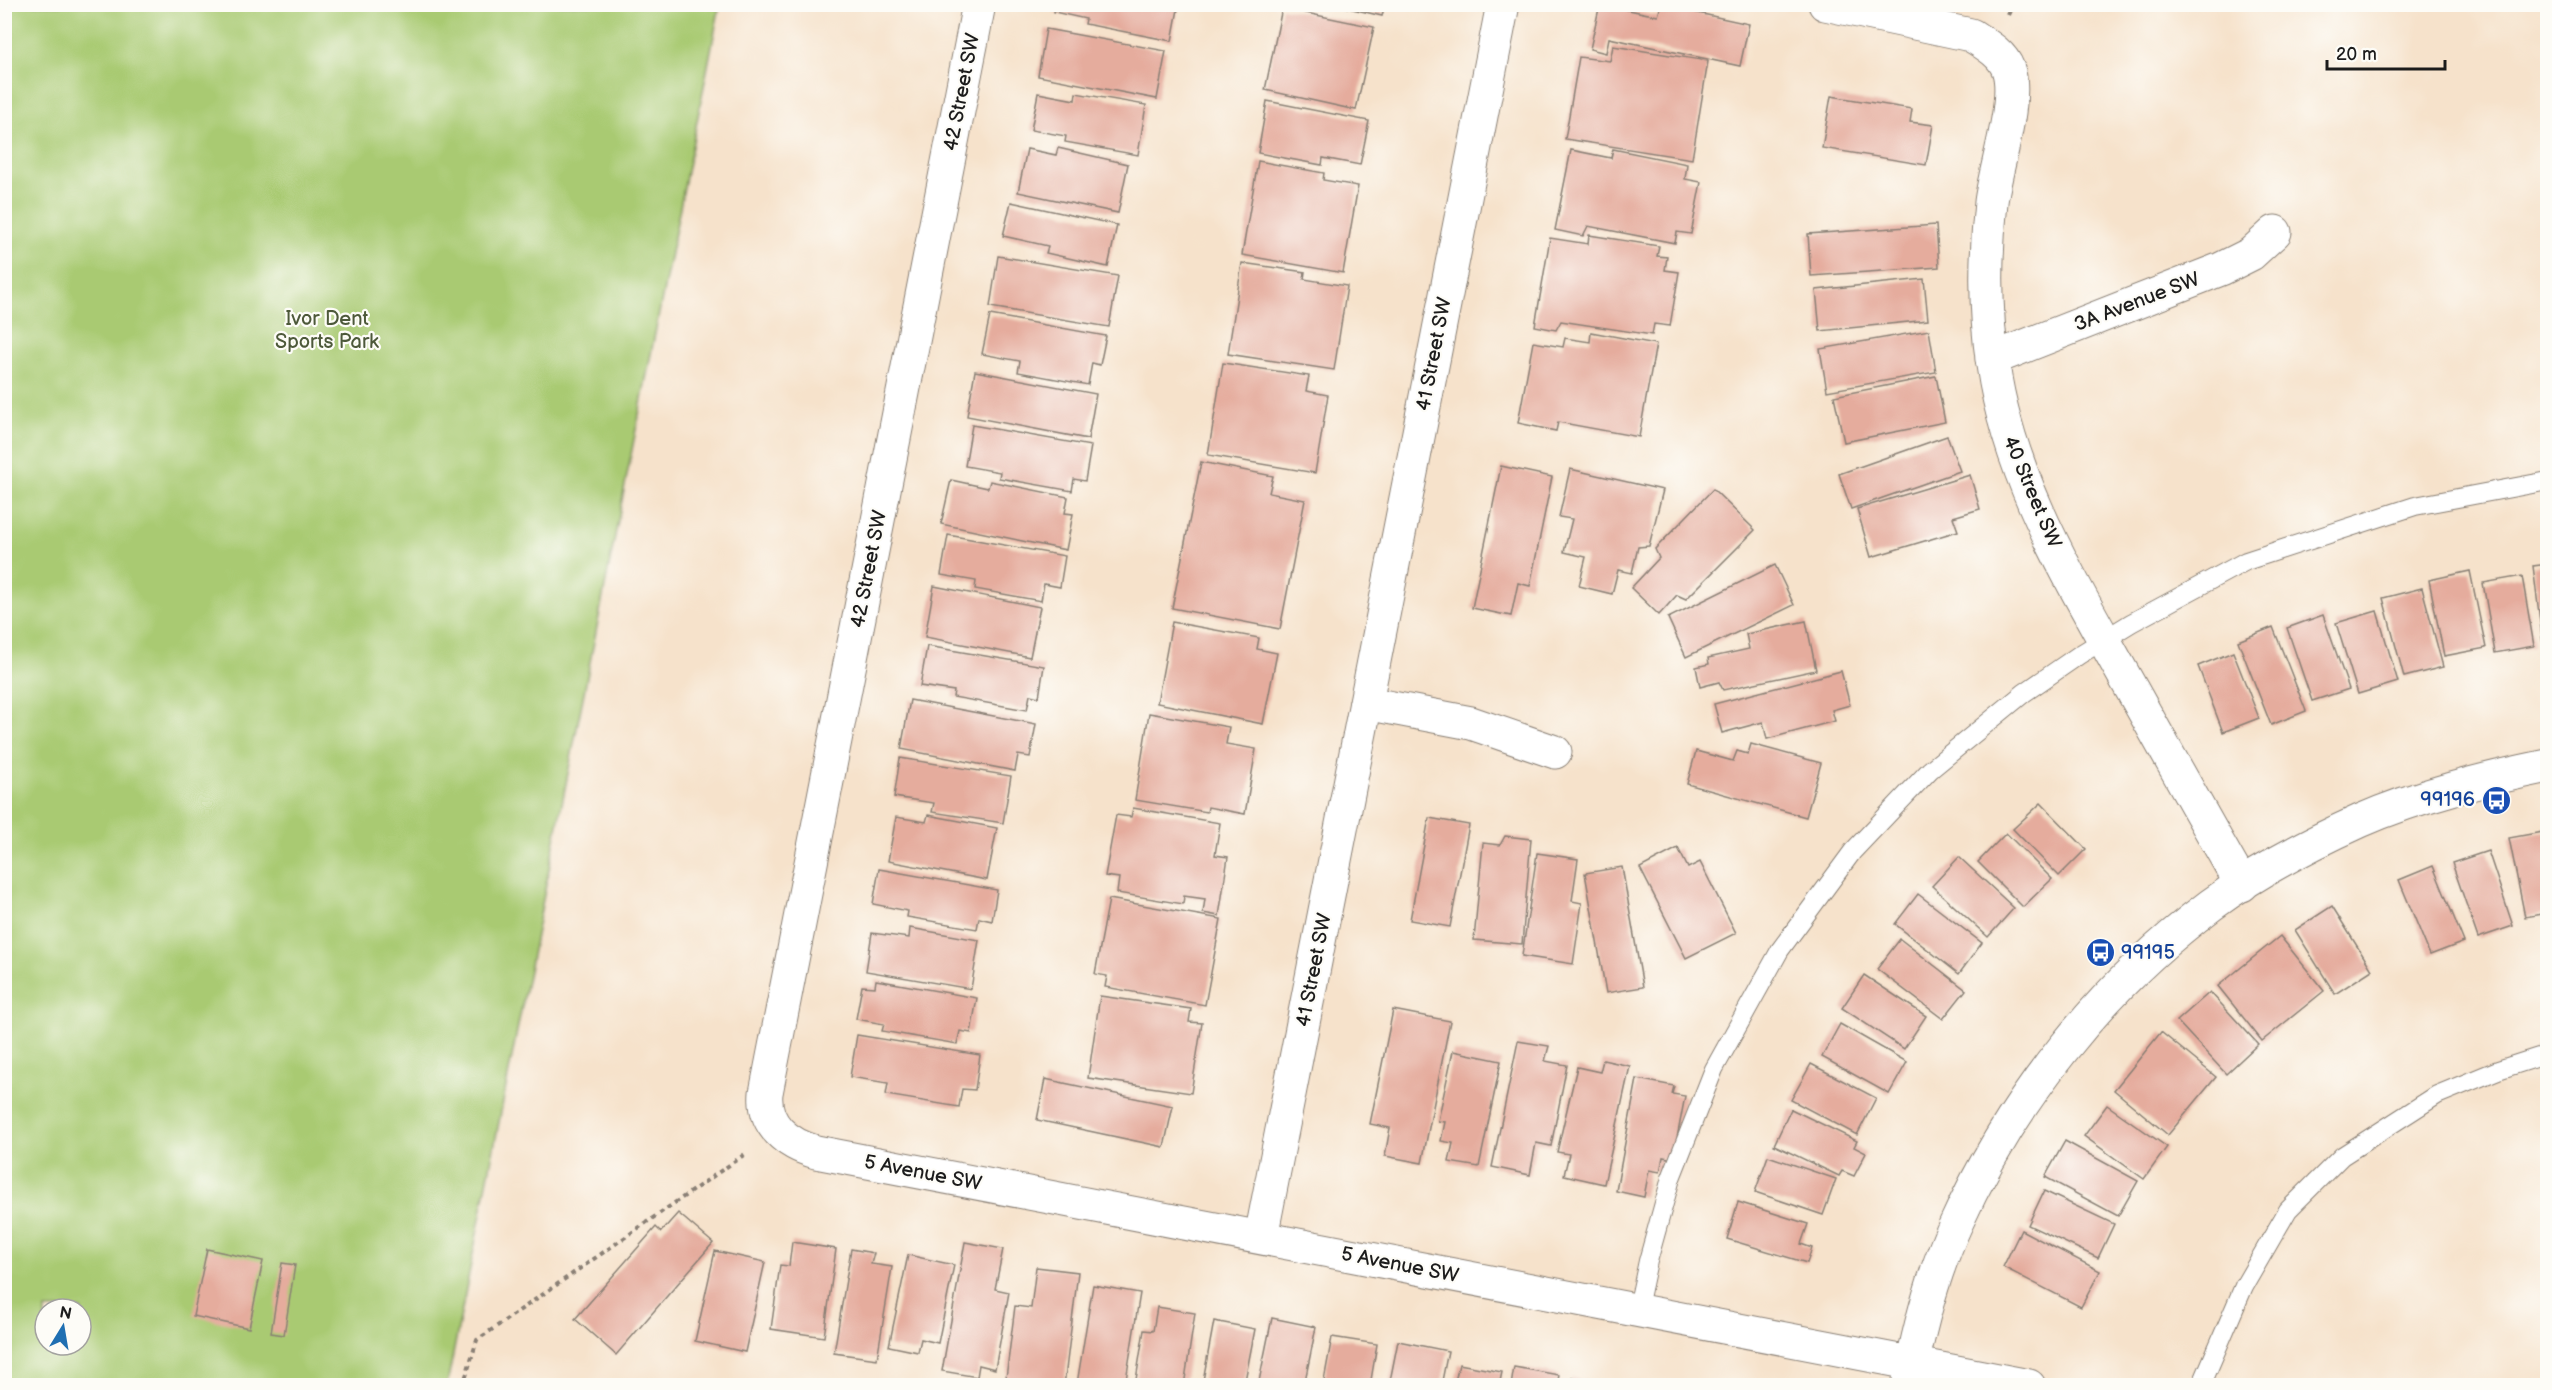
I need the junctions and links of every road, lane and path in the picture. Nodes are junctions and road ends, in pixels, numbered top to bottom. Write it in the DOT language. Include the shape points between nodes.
graph roads {
  1 [pos="979,4"];
  2 [pos="1503,4"];
  3 [pos="1825,4"];
  4 [pos="2275,232"];
  5 [pos="1992,359"];
  6 [pos="2547,481"];
  7 [pos="2104,639"];
  8 [pos="1366,703"];
  9 [pos="1555,752"];
  10 [pos="2547,766"];
  11 [pos="2242,885"];
  12 [pos="2547,1054"];
  13 [pos="778,1131"];
  14 [pos="1261,1237"];
  15 [pos="1637,1312"];
  16 [pos="1910,1374"];
  17 [pos="463,1386"];
  18 [pos="2029,1386"];
  19 [pos="2201,1386"];
  1 -- 13 [label="street, 42 Street SW" via="766,1093 765,1107"];
  2 -- 8 [label="street, 41 Street SW"];
  3 -- 5 [label="street, 40 Street SW" via="1971,35 2001,57 2008,69 2009,105 1988,233 1987,312"];
  4 -- 5 [label="street, 3A Avenue SW" via="2251,254 2221,269"];
  5 -- 7 [label="street, 40 Street SW" via="1998,402 2019,471 2038,516"];
  6 -- 7 [label="lane" via="2415,506 2246,561"];
  7 -- 11 [label="street, 40 Street SW"];
  7 -- 15 [label="lane" via="2024,693 1930,770 1853,851 1780,950 1714,1069 1671,1178"];
  8 -- 9 [label="street" via="1471,723"];
  8 -- 14 [label="street, 41 Street SW"];
  10 -- 11 [label="street" via="2493,778 2361,820"];
  11 -- 16 [label="street" via="2210,906 2137,967 2052,1064 2011,1120 1954,1227 1932,1287"];
  12 -- 19 [label="lane" via="2437,1095 2342,1156 2288,1210 2244,1286"];
  13 -- 14 [label="street, 5 Avenue SW" via="801,1148 816,1152"];
  13 -- 17 [label="path" via="477,1340"];
  14 -- 15 [label="street, 5 Avenue SW"];
  15 -- 16 [label="street, 5 Avenue SW"];
  16 -- 18 [label="street, 5 Avenue SW"];
}
